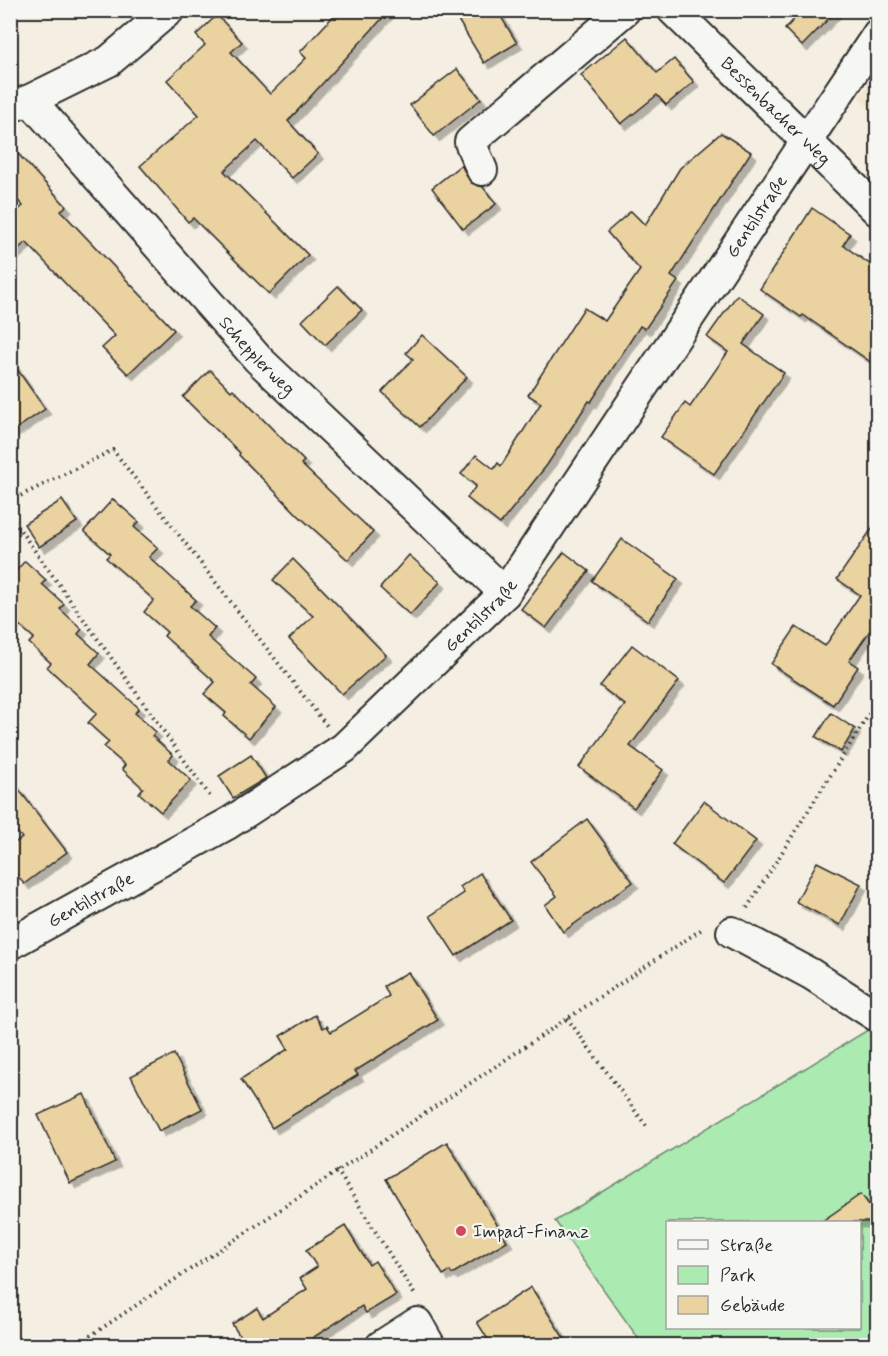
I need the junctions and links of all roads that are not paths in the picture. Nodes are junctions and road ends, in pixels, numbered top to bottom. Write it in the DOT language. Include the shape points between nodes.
graph roads {
  1 [pos="169,10"];
  2 [pos="625,10"];
  3 [pos="673,10"];
  4 [pos="878,34"];
  5 [pos="20,103"];
  6 [pos="806,140"];
  7 [pos="482,170"];
  8 [pos="878,211"];
  9 [pos="505,593"];
  10 [pos="732,932"];
  11 [pos="10,944"];
  12 [pos="878,1017"];
  13 [pos="423,1334"];
  14 [pos="381,1346"];
  1 -- 5 [label="street" via="109,61"];
  2 -- 7 [label="street" via="470,142"];
  3 -- 6 [label="street, Bessenbacher Weg"];
  4 -- 6 [label="street, Gentilstraße"];
  5 -- 9 [label="street, Schepplerweg" via="258,359"];
  6 -- 8 [label="street, Bessenbacher Weg"];
  6 -- 9 [label="street, Gentilstraße"];
  9 -- 11 [label="street, Gentilstraße" via="344,748 230,823"];
  10 -- 12 [label="street" via="811,974"];
  13 -- 14 [label="street"];
}
